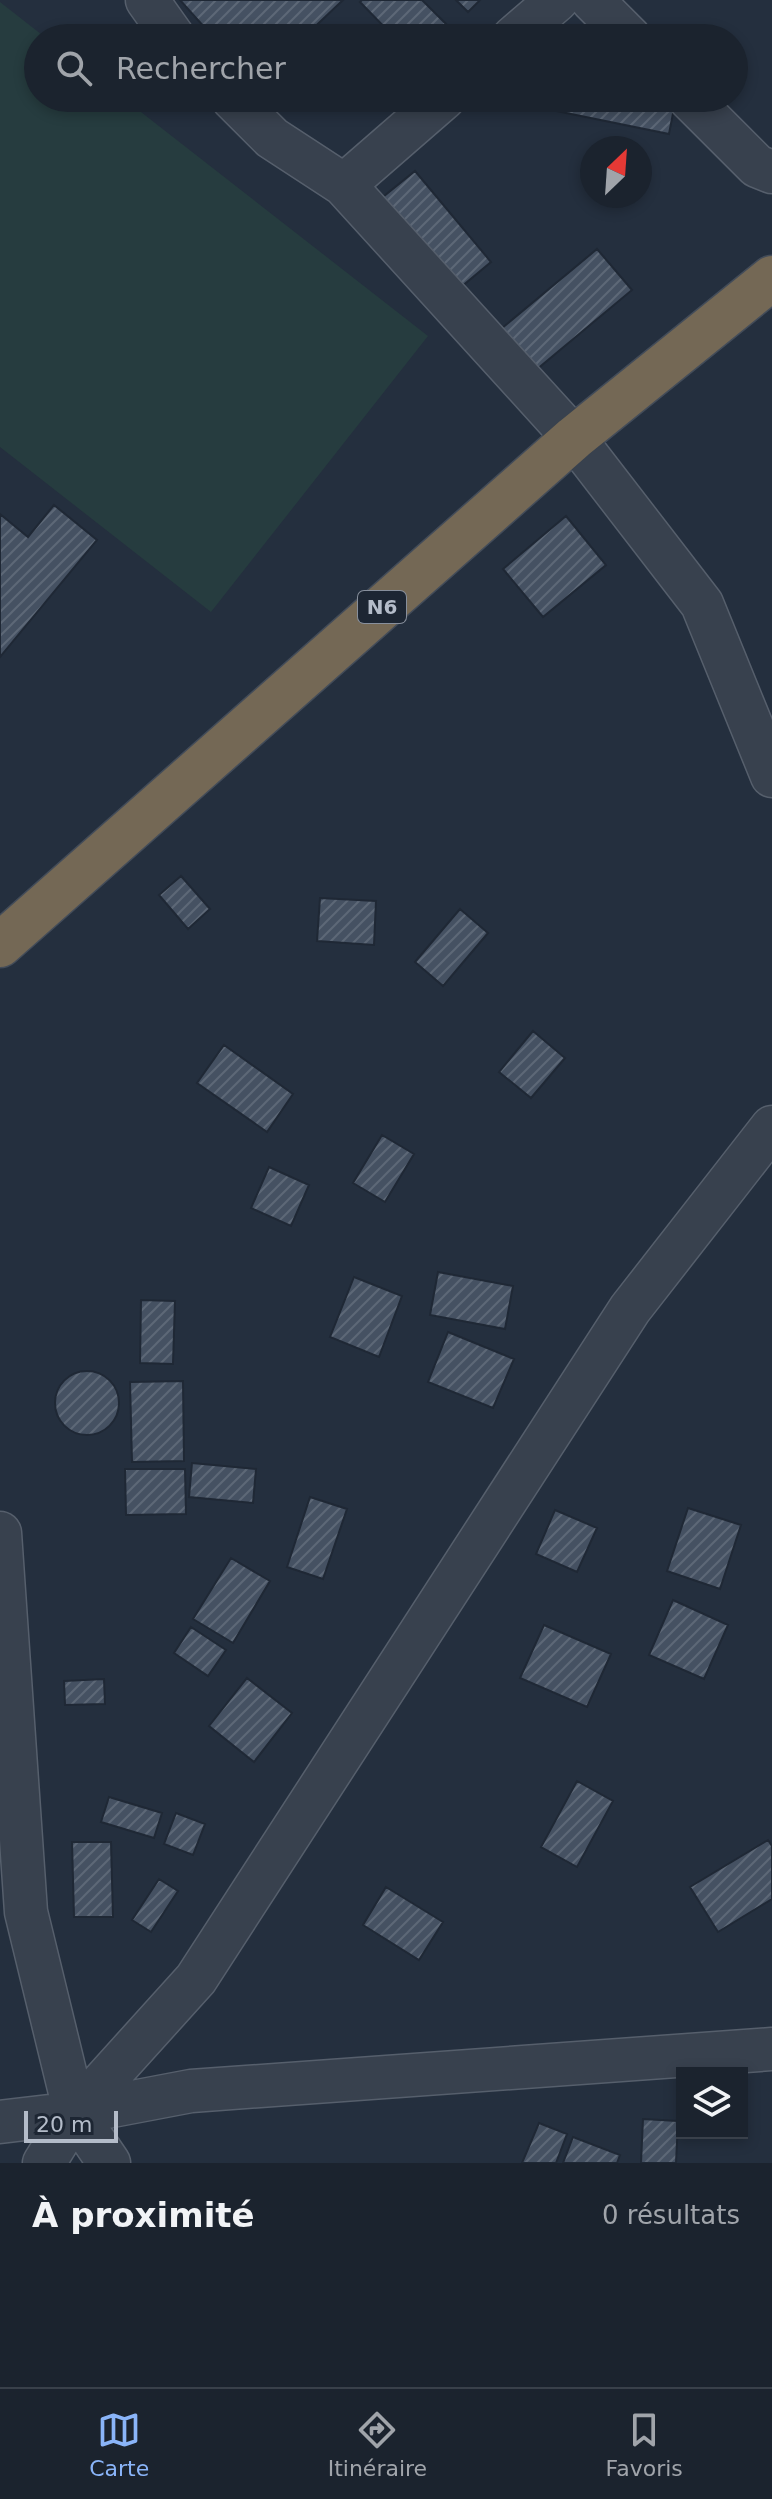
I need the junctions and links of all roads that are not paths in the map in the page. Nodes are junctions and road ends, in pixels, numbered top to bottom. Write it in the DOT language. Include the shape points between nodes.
graph roads {
  1 [pos="147,0"];
  2 [pos="557,0"];
  3 [pos="592,0"];
  4 [pos="164,24"];
  5 [pos="529,24"];
  6 [pos="616,24"];
  7 [pos="246,112"];
  8 [pos="428,112"];
  9 [pos="703,112"];
  10 [pos="772,172"];
  11 [pos="344,185"];
  12 [pos="772,278"];
  13 [pos="574,438"];
  14 [pos="772,776"];
  15 [pos="0,945"];
  16 [pos="772,1127"];
  17 [pos="0,1533"];
  18 [pos="772,2049"];
  19 [pos="75,2113"];
  20 [pos="0,2122"];
  21 [pos="44,2163"];
  22 [pos="109,2163"];
  1 -- 4 [label="street"];
  2 -- 5 [label="street"];
  3 -- 6 [label="street"];
  7 -- 11 [label="street" via="272,138"];
  8 -- 11 [label="street"];
  9 -- 10 [label="street" via="757,166"];
  11 -- 13 [label="street"];
  12 -- 13 [label="highway, N6"];
  13 -- 14 [label="street" via="702,604"];
  13 -- 15 [label="highway, N6"];
  16 -- 19 [label="street" via="630,1309 196,1979"];
  17 -- 19 [label="street" via="26,1912"];
  18 -- 19 [label="street" via="191,2091"];
  19 -- 20 [label="street"];
  19 -- 21 [label="street"];
  19 -- 22 [label="street"];
}
